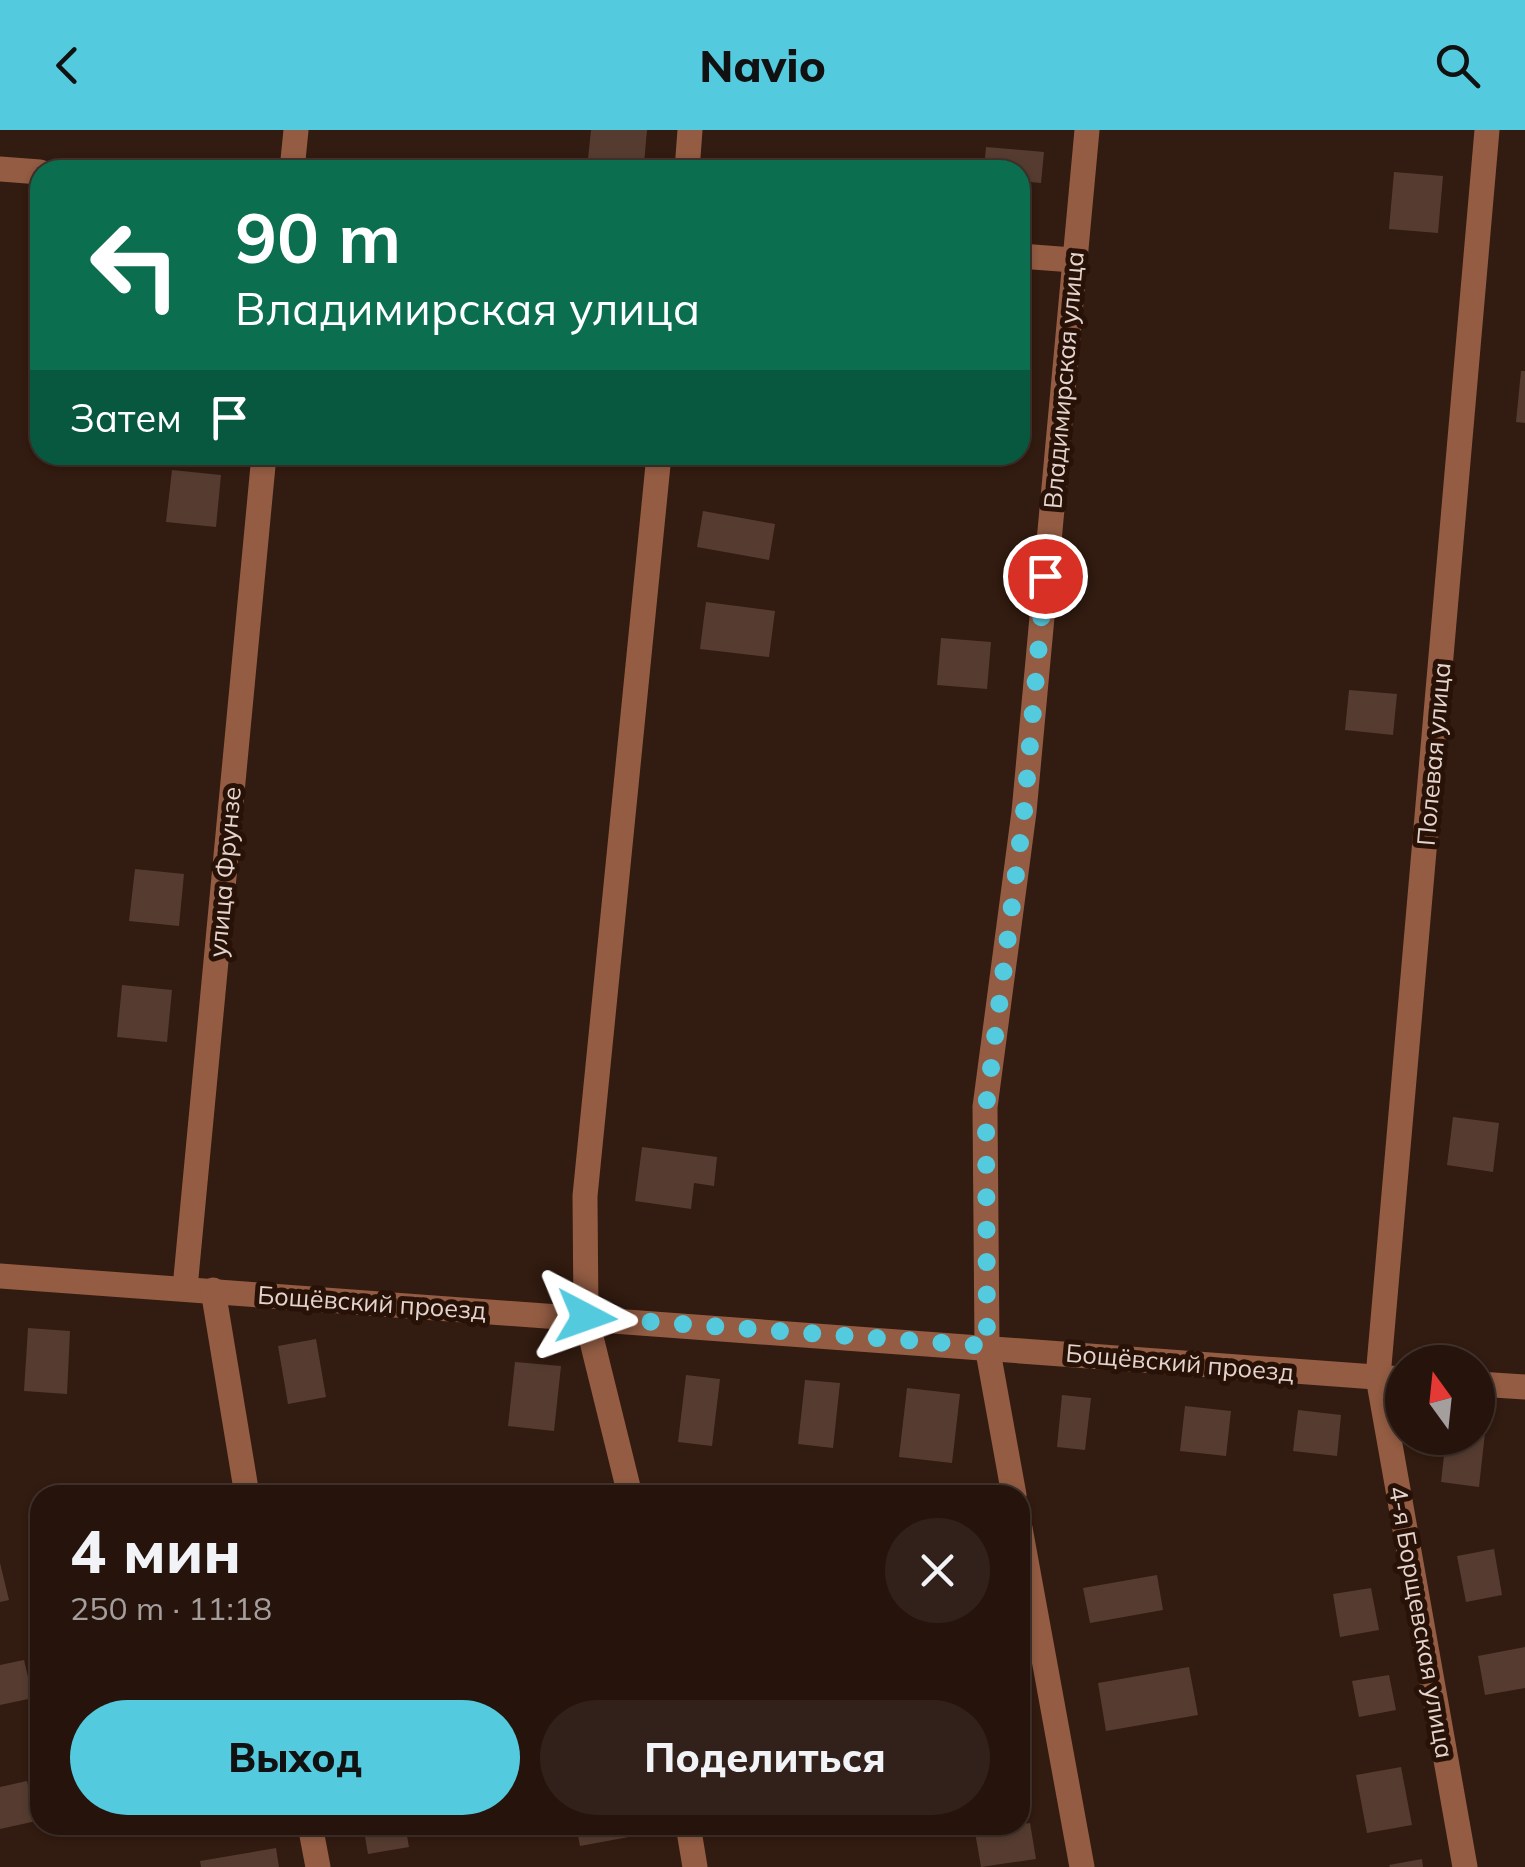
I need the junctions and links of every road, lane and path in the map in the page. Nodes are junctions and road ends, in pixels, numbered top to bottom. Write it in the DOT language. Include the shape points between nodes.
graph roads {
  1 [pos="296,130"];
  2 [pos="690,130"];
  3 [pos="1087,130"];
  4 [pos="1487,130"];
  5 [pos="293,160"];
  6 [pos="687,160"];
  7 [pos="0,169"];
  8 [pos="30,171"];
  9 [pos="1030,257"];
  10 [pos="1074,260"];
  11 [pos="263,465"];
  12 [pos="658,465"];
  13 [pos="0,1276"];
  14 [pos="185,1288"];
  15 [pos="213,1290"];
  16 [pos="586,1317"];
  17 [pos="1393,1345"];
  18 [pos="987,1346"];
  19 [pos="1385,1378"];
  20 [pos="1495,1385"];
  21 [pos="1525,1387"];
  22 [pos="1402,1455"];
  23 [pos="245,1485"];
  24 [pos="628,1485"];
  25 [pos="1012,1485"];
  26 [pos="1030,1583"];
  27 [pos="312,1835"];
  28 [pos="690,1835"];
  29 [pos="318,1867"];
  30 [pos="695,1867"];
  31 [pos="1082,1867"];
  32 [pos="1464,1867"];
  1 -- 5 [label="street"];
  2 -- 6 [label="street"];
  3 -- 10 [label="street, Владимирская улица"];
  4 -- 17 [label="street, Полевая улица"];
  7 -- 8 [label="street"];
  9 -- 10 [label="street"];
  10 -- 18 [label="street, Владимирская улица" via="1024,812 986,1107"];
  11 -- 14 [label="street, улица Фрунзе"];
  12 -- 16 [label="street" via="585,1196"];
  13 -- 14 [label="street, Бощёвский проезд"];
  14 -- 15 [label="street, Бощёвский проезд"];
  15 -- 16 [label="street, Бощёвский проезд"];
  15 -- 23 [label="street"];
  16 -- 18 [label="street, Бощёвский проезд"];
  16 -- 24 [label="street"];
  18 -- 19 [label="street, Бощёвский проезд"];
  18 -- 25 [label="street, Владимирская улица"];
  20 -- 21 [label="street"];
  22 -- 32 [label="street, 4-я Борщевская улица"];
  26 -- 31 [label="street"];
  27 -- 29 [label="street"];
  28 -- 30 [label="street"];
}
